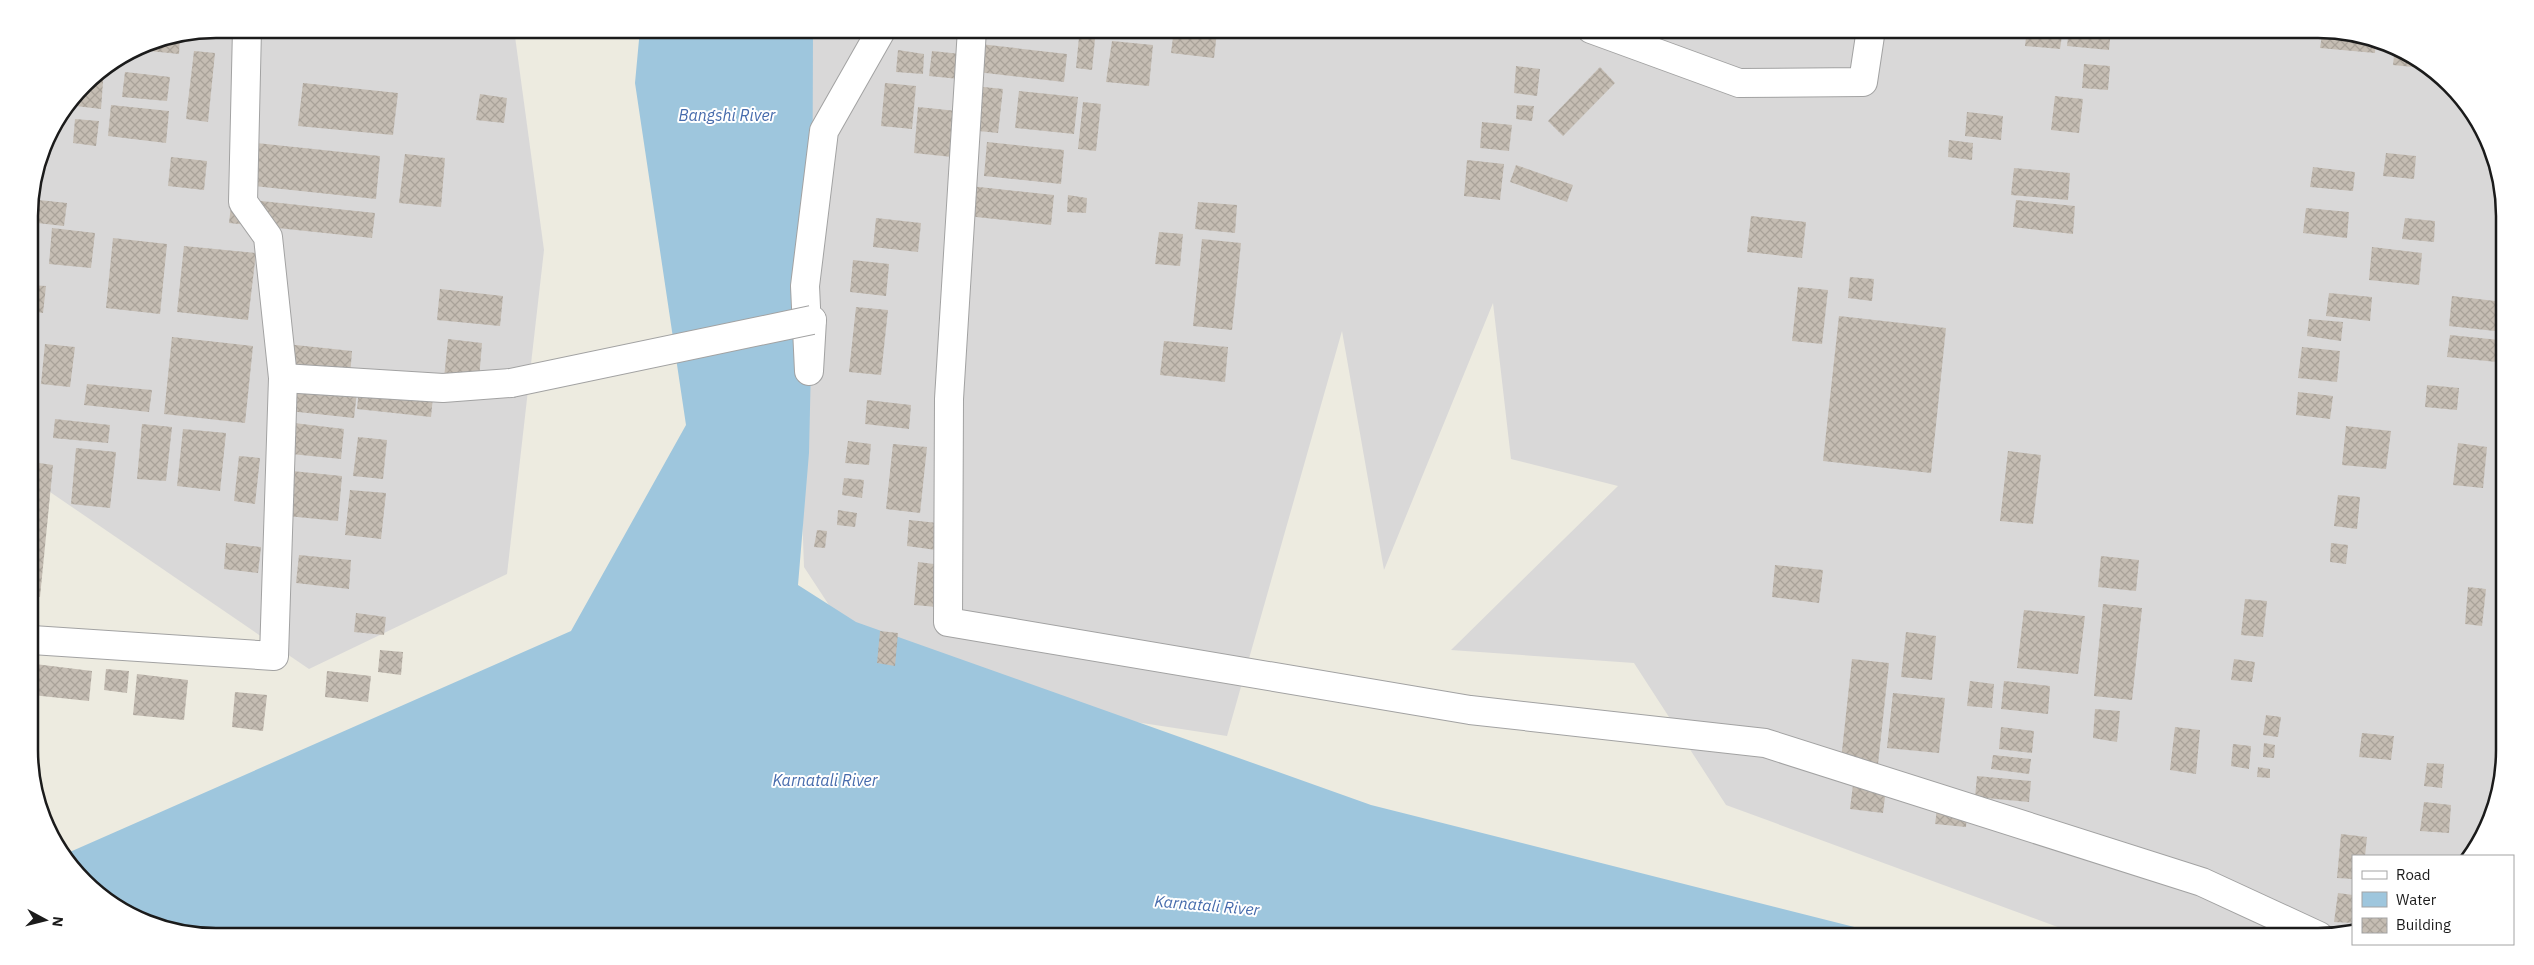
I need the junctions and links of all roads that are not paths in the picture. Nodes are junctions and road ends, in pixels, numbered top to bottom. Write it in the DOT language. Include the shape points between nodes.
graph roads {
  1 [pos="247,38"];
  2 [pos="877,38"];
  3 [pos="971,38"];
  4 [pos="1616,38"];
  5 [pos="1870,38"];
  6 [pos="807,321"];
  7 [pos="807,321"];
  8 [pos="807,321"];
  9 [pos="807,321"];
  10 [pos="283,378"];
  11 [pos="38,640"];
  12 [pos="2302,928"];
  1 -- 10 [label="street" via="243,202 268,237"];
  2 -- 6 [label="street, bridge" via="824,131 805,286"];
  3 -- 12 [label="street" via="949,399 948,622 1470,710 1765,743 2202,882"];
  4 -- 5 [label="street" via="1739,83 1863,82"];
  7 -- 8 [label="street, bridge" via="809,370 812,320"];
  9 -- 10 [label="street, bridge" via="511,383 444,388"];
  10 -- 11 [label="street" via="274,656"];
}
